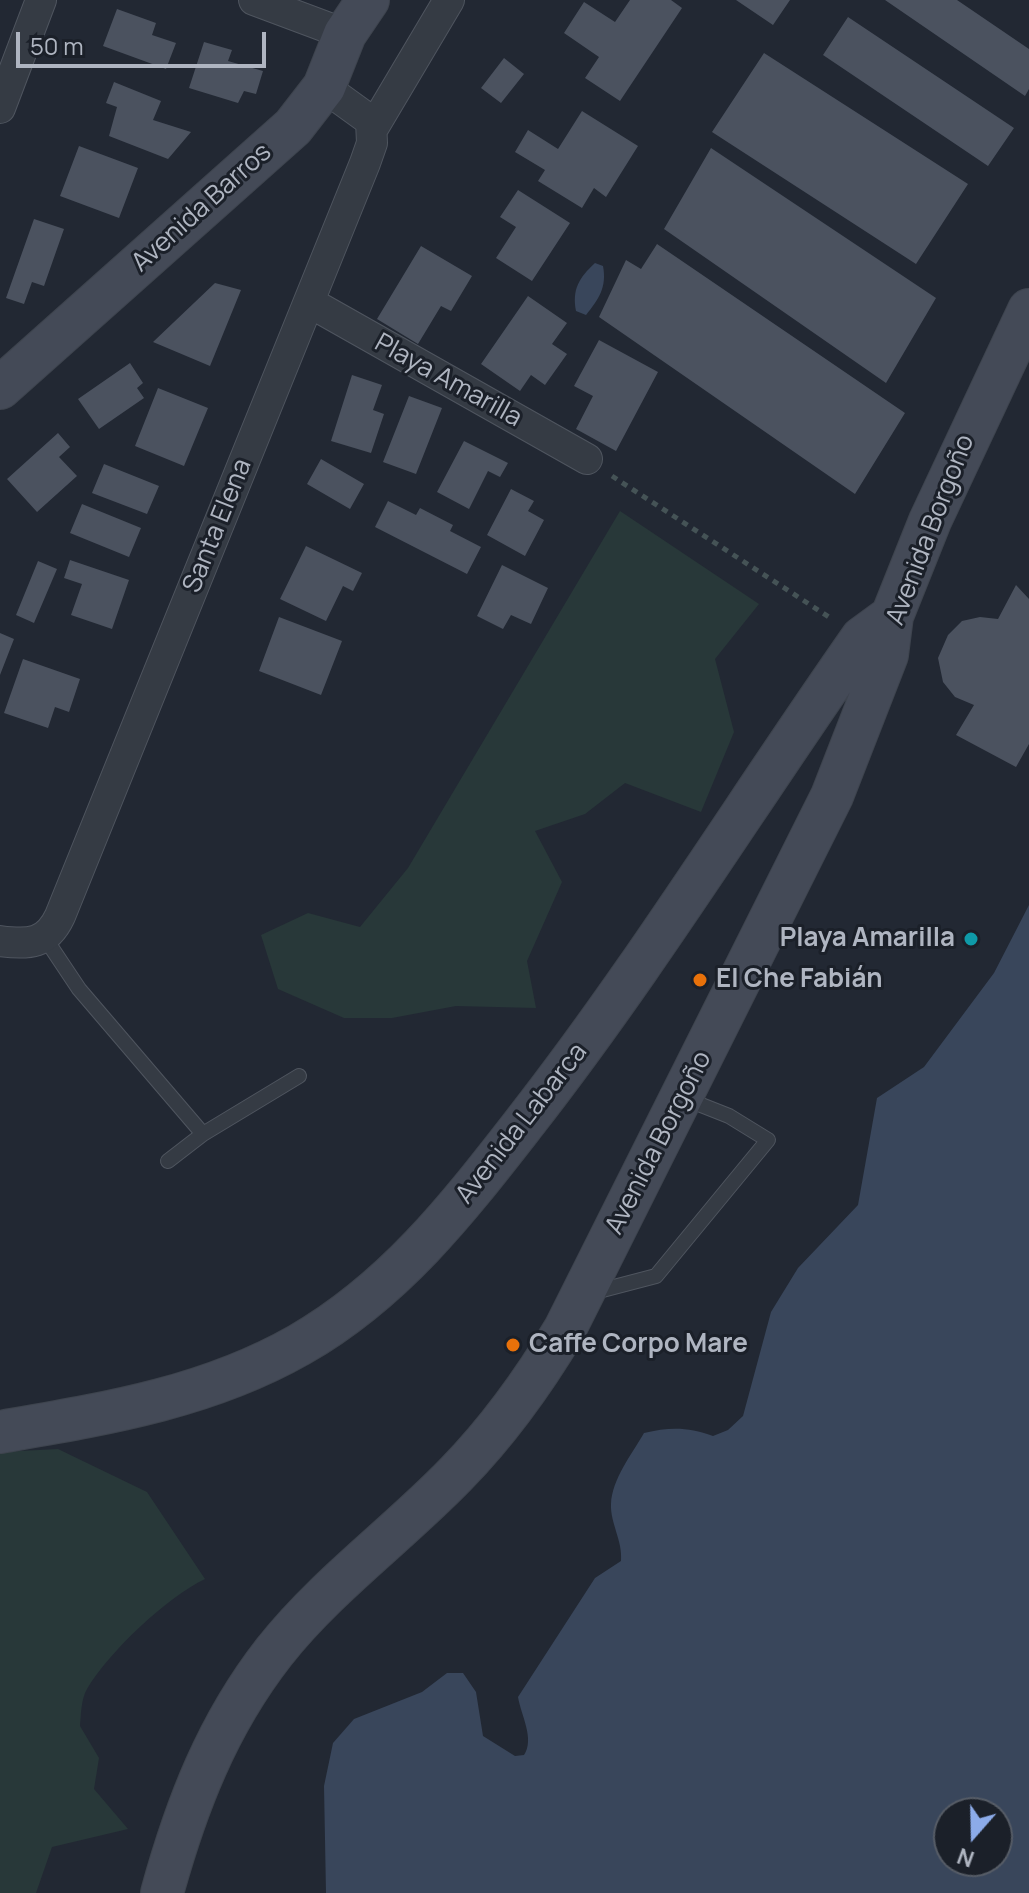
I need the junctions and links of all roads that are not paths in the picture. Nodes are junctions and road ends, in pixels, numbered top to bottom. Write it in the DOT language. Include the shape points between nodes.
graph roads {
  1 [pos="41,0"];
  2 [pos="254,0"];
  3 [pos="368,0"];
  4 [pos="449,0"];
  5 [pos="345,34"];
  6 [pos="324,87"];
  7 [pos="0,108"];
  8 [pos="373,128"];
  9 [pos="309,302"];
  10 [pos="1029,310"];
  11 [pos="0,388"];
  12 [pos="587,459"];
  13 [pos="877,627"];
  14 [pos="45,938"];
  15 [pos="0,941"];
  16 [pos="299,1076"];
  17 [pos="682,1097"];
  18 [pos="203,1134"];
  19 [pos="168,1161"];
  20 [pos="583,1295"];
  21 [pos="0,1432"];
  22 [pos="162,1893"];
  1 -- 7 [label="street"];
  2 -- 5 [label="street"];
  3 -- 5 [label="main road, Avenida Barros"];
  4 -- 8 [label="street"];
  5 -- 6 [label="main road, Avenida Barros"];
  6 -- 8 [label="street" via="364,114"];
  6 -- 11 [label="main road, Avenida Barros" via="293,127"];
  8 -- 9 [label="street, Santa Elena" via="365,163"];
  9 -- 12 [label="street, Playa Amarilla"];
  9 -- 14 [label="street, Santa Elena" via="60,916"];
  10 -- 13 [label="main road, Avenida Borgoño"];
  13 -- 17 [label="main road, Avenida Borgoño" via="887,655 832,796"];
  13 -- 21 [label="main road, Avenida Labarca" via="564,1073 445,1224 387,1282 299,1345 200,1390"];
  14 -- 15 [label="street" via="32,944"];
  14 -- 18 [label="lane" via="79,989"];
  16 -- 18 [label="lane"];
  17 -- 20 [label="main road, Avenida Borgoño"];
  17 -- 20 [label="lane" via="729,1116 768,1140 656,1276"];
  18 -- 19 [label="lane"];
  20 -- 22 [label="main road, Avenida Borgoño" via="539,1371 488,1440 309,1612 243,1694 194,1788"];
}
